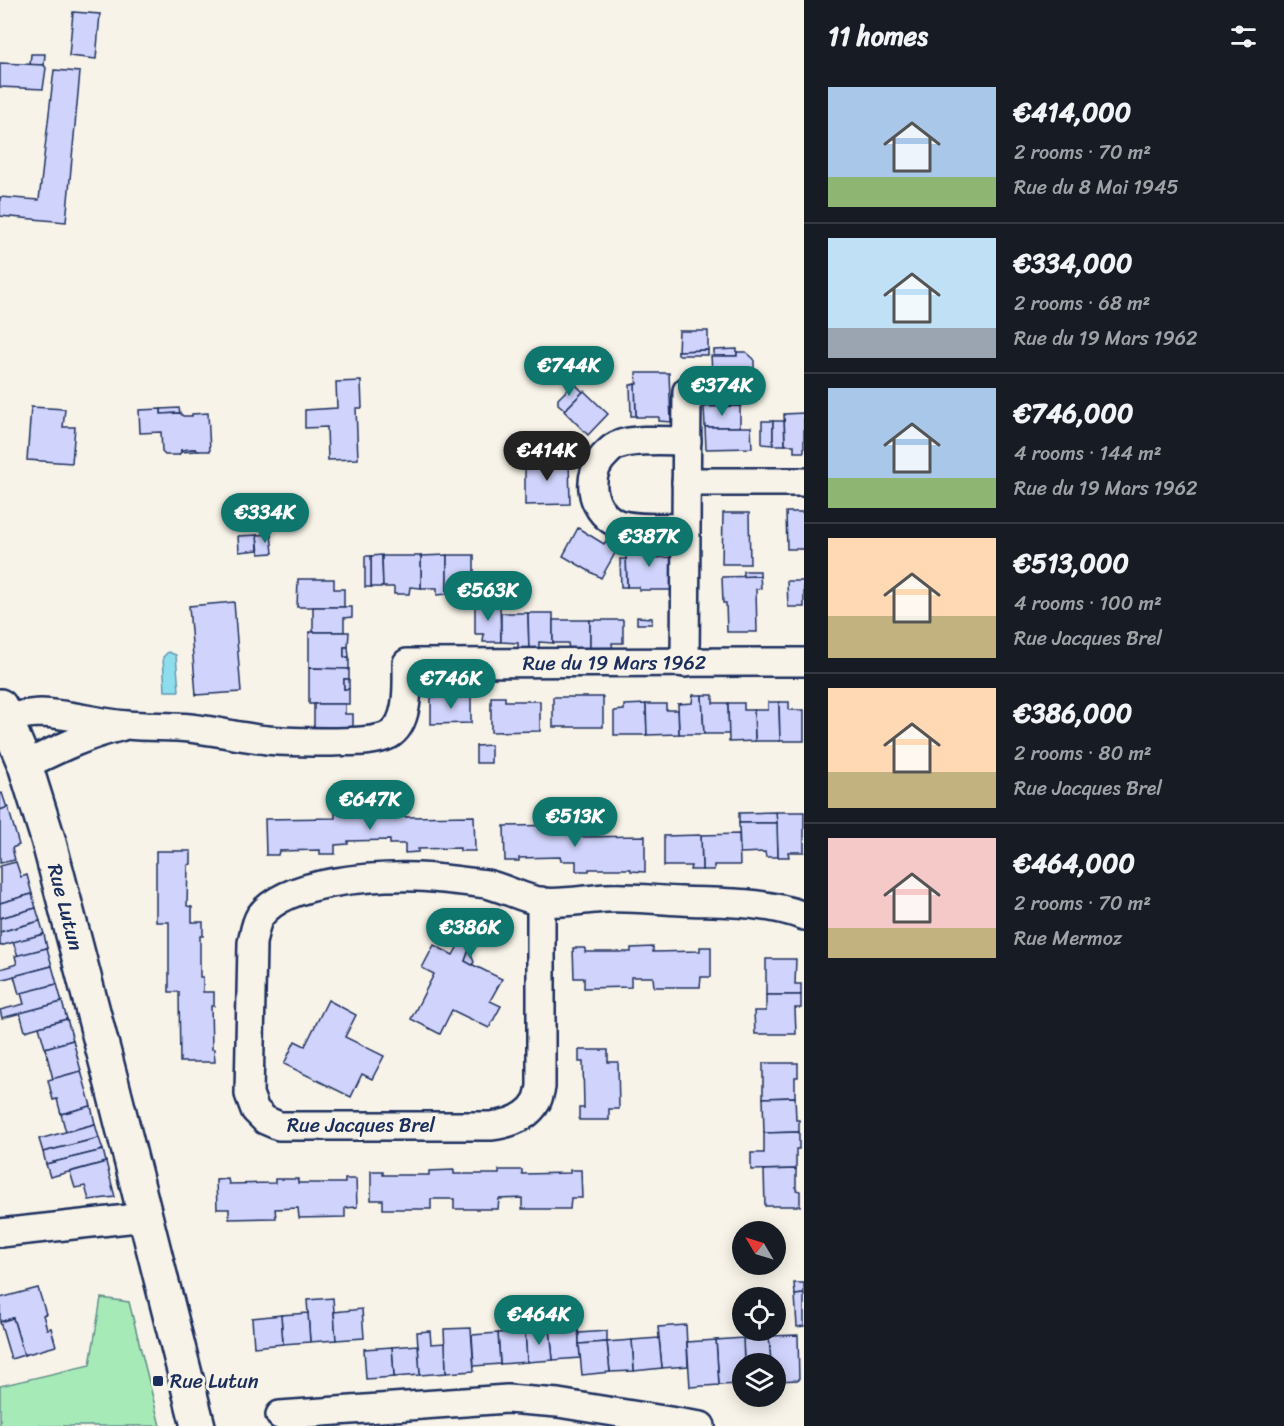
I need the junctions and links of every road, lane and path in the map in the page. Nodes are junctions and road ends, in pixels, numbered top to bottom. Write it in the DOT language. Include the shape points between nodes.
graph roads {
  1 [pos="687,391"];
  2 [pos="687,441"];
  3 [pos="686,482"];
  4 [pos="804,482"];
  5 [pos="685,528"];
  6 [pos="685,663"];
  7 [pos="804,663"];
  8 [pos="2,712"];
  9 [pos="127,725"];
  10 [pos="25,765"];
  11 [pos="541,901"];
  12 [pos="804,916"];
  13 [pos="146,1217"];
  14 [pos="0,1233"];
  15 [pos="280,1415"];
  16 [pos="198,1426"];
  17 [pos="701,1426"];
  1 -- 2 [label="street"];
  2 -- 3 [label="street"];
  2 -- 5 [label="street" via="631,441 615,445 593,473 592,488 603,513 617,523"];
  3 -- 4 [label="street"];
  3 -- 5 [label="street"];
  5 -- 6 [label="street"];
  6 -- 7 [label="street, Rue du 19 Mars 1962"];
  6 -- 9 [label="street, Rue du 19 Mars 1962" via="407,663 407,694 399,726 375,739 269,740 190,728"];
  8 -- 9 [label="street, Rue du 19 Mars 1962" via="62,714"];
  8 -- 10 [label="main road, Rue Lutun"];
  9 -- 10 [label="street, Rue du 19 Mars 1962" via="92,734"];
  10 -- 13 [label="main road, Rue Lutun" via="48,839"];
  11 -- 11 [label="street, Rue Jacques Brel" via="486,884 405,877 319,885 271,905 260,917 252,943 249,1095 255,1110 279,1126 491,1126 516,1120 527,1112 537,1101 541,1087"];
  11 -- 12 [label="street, Rue Jacques Brel" via="609,898 745,904"];
  13 -- 14 [label="street"];
  13 -- 16 [label="main road, Rue Lutun"];
  15 -- 17 [label="street" via="507,1399 558,1403"];
}
